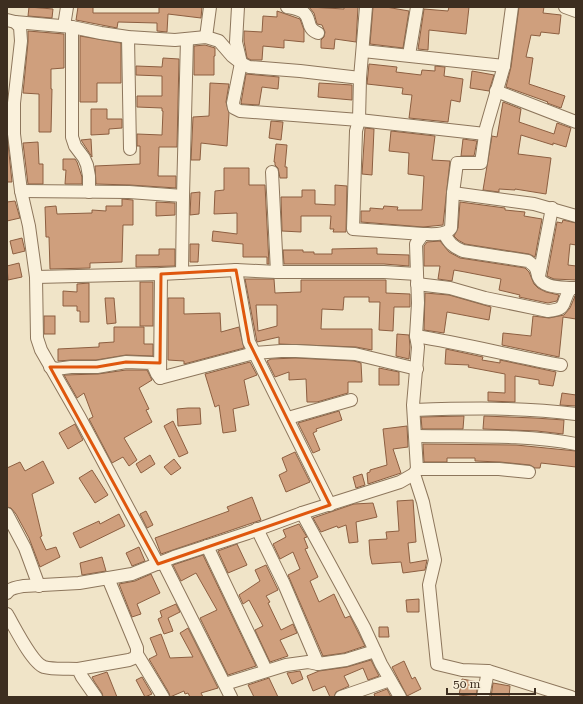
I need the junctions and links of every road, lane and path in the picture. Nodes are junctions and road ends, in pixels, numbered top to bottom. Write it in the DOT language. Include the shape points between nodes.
graph roads {
  1 [pos="67,7"];
  2 [pos="210,7"];
  3 [pos="238,7"];
  4 [pos="287,7"];
  5 [pos="366,7"];
  6 [pos="417,7"];
  7 [pos="512,7"];
  8 [pos="565,7"];
  9 [pos="576,11"];
  10 [pos="11,21"];
  11 [pos="68,26"];
  12 [pos="318,33"];
  13 [pos="128,36"];
  14 [pos="206,37"];
  15 [pos="187,39"];
  16 [pos="362,51"];
  17 [pos="409,55"];
  18 [pos="241,63"];
  19 [pos="504,66"];
  20 [pos="360,78"];
  21 [pos="496,91"];
  22 [pos="359,120"];
  23 [pos="576,122"];
  24 [pos="485,134"];
  25 [pos="130,149"];
  26 [pos="272,172"];
  27 [pos="21,191"];
  28 [pos="89,192"];
  29 [pos="453,193"];
  30 [pos="183,196"];
  31 [pos="552,208"];
  32 [pos="576,216"];
  33 [pos="444,233"];
  34 [pos="422,234"];
  35 [pos="236,270"];
  36 [pos="277,272"];
  37 [pos="182,273"];
  38 [pos="161,274"];
  39 [pos="36,276"];
  40 [pos="539,278"];
  41 [pos="417,279"];
  42 [pos="573,288"];
  43 [pos="416,336"];
  44 [pos="254,353"];
  45 [pos="561,365"];
  46 [pos="50,367"];
  47 [pos="417,369"];
  48 [pos="160,378"];
  49 [pos="351,400"];
  50 [pos="414,410"];
  51 [pos="576,414"];
  52 [pos="288,418"];
  53 [pos="416,436"];
  54 [pos="576,444"];
  55 [pos="416,471"];
  56 [pos="529,472"];
  57 [pos="330,505"];
  58 [pos="302,513"];
  59 [pos="7,514"];
  60 [pos="257,529"];
  61 [pos="206,546"];
  62 [pos="160,563"];
  63 [pos="108,578"];
  64 [pos="39,586"];
  65 [pos="7,593"];
  66 [pos="7,614"];
  67 [pos="375,651"];
  68 [pos="137,654"];
  69 [pos="318,664"];
  70 [pos="78,669"];
  71 [pos="266,670"];
  72 [pos="488,671"];
  73 [pos="390,680"];
  74 [pos="225,684"];
  75 [pos="544,693"];
  76 [pos="96,697"];
  77 [pos="163,697"];
  78 [pos="231,697"];
  79 [pos="341,697"];
  80 [pos="400,697"];
  81 [pos="483,697"];
  82 [pos="571,697"];
  1 -- 11 [label="street"];
  2 -- 14 [label="street"];
  3 -- 18 [label="street" via="236,42"];
  4 -- 12 [label="street" via="304,13 310,27"];
  5 -- 16 [label="street"];
  6 -- 17 [label="street"];
  7 -- 19 [label="street"];
  8 -- 9 [label="street"];
  10 -- 11 [label="street"];
  10 -- 27 [label="street" via="20,27 21,41 14,103 14,134"];
  11 -- 13 [label="street"];
  11 -- 28 [label="street" via="72,137 87,165"];
  13 -- 15 [label="street"];
  13 -- 25 [label="street"];
  14 -- 15 [label="street"];
  14 -- 18 [label="street" via="218,40"];
  15 -- 30 [label="street"];
  16 -- 17 [label="street"];
  16 -- 20 [label="street"];
  17 -- 19 [label="street"];
  18 -- 20 [label="street" via="254,67"];
  18 -- 22 [label="street" via="233,103 234,108 240,111"];
  19 -- 21 [label="street"];
  20 -- 22 [label="street"];
  21 -- 23 [label="street"];
  21 -- 24 [label="street"];
  22 -- 24 [label="street"];
  22 -- 34 [label="street" via="356,131 353,229"];
  24 -- 29 [label="street" via="481,163 457,163"];
  26 -- 36 [label="street"];
  27 -- 28 [label="street"];
  27 -- 39 [label="street"];
  28 -- 30 [label="street"];
  29 -- 31 [label="street"];
  29 -- 33 [label="street" via="451,228 449,232"];
  30 -- 37 [label="street"];
  31 -- 32 [label="street"];
  31 -- 40 [label="street"];
  33 -- 34 [label="street"];
  33 -- 40 [label="street" via="453,247 463,251 528,261 535,266"];
  34 -- 41 [label="street" via="416,244"];
  35 -- 36 [label="street"];
  35 -- 37 [label="street"];
  35 -- 44 [label="street" via="247,334"];
  36 -- 41 [label="street" via="384,272"];
  37 -- 38 [label="street"];
  38 -- 39 [label="street"];
  38 -- 48 [label="street"];
  39 -- 46 [label="street" via="37,338"];
  40 -- 42 [label="street" via="550,286"];
  41 -- 42 [label="street" via="485,298 548,311 562,308 567,293"];
  41 -- 43 [label="street"];
  43 -- 45 [label="street"];
  43 -- 47 [label="street"];
  44 -- 47 [label="street" via="296,350 355,354"];
  44 -- 48 [label="street"];
  44 -- 52 [label="street"];
  46 -- 48 [label="street" via="56,369 97,367 126,362 152,363"];
  46 -- 62 [label="street"];
  47 -- 50 [label="street"];
  49 -- 52 [label="street"];
  50 -- 51 [label="street" via="472,408 545,410"];
  50 -- 53 [label="street"];
  52 -- 57 [label="street"];
  53 -- 54 [label="street" via="518,438"];
  53 -- 55 [label="street"];
  55 -- 56 [label="street" via="499,469"];
  55 -- 57 [label="street" via="400,482"];
  55 -- 72 [label="street" via="434,560 428,585 437,664 462,670"];
  57 -- 58 [label="street"];
  58 -- 60 [label="street"];
  58 -- 67 [label="street"];
  59 -- 64 [label="street" via="25,548"];
  60 -- 61 [label="street"];
  60 -- 69 [label="street"];
  61 -- 62 [label="street"];
  61 -- 71 [label="street"];
  62 -- 63 [label="street" via="132,574"];
  62 -- 74 [label="street"];
  63 -- 64 [label="street"];
  63 -- 68 [label="street" via="137,648"];
  64 -- 65 [label="street" via="24,586"];
  66 -- 70 [label="street" via="37,662 52,668"];
  67 -- 69 [label="street" via="346,660"];
  67 -- 73 [label="street"];
  68 -- 70 [label="street" via="130,660"];
  68 -- 77 [label="street"];
  69 -- 71 [label="street" via="286,664"];
  70 -- 76 [label="street"];
  71 -- 74 [label="street"];
  72 -- 75 [label="street"];
  72 -- 81 [label="street"];
  73 -- 79 [label="street"];
  73 -- 80 [label="street"];
  74 -- 78 [label="street"];
  75 -- 82 [label="street"];
}
